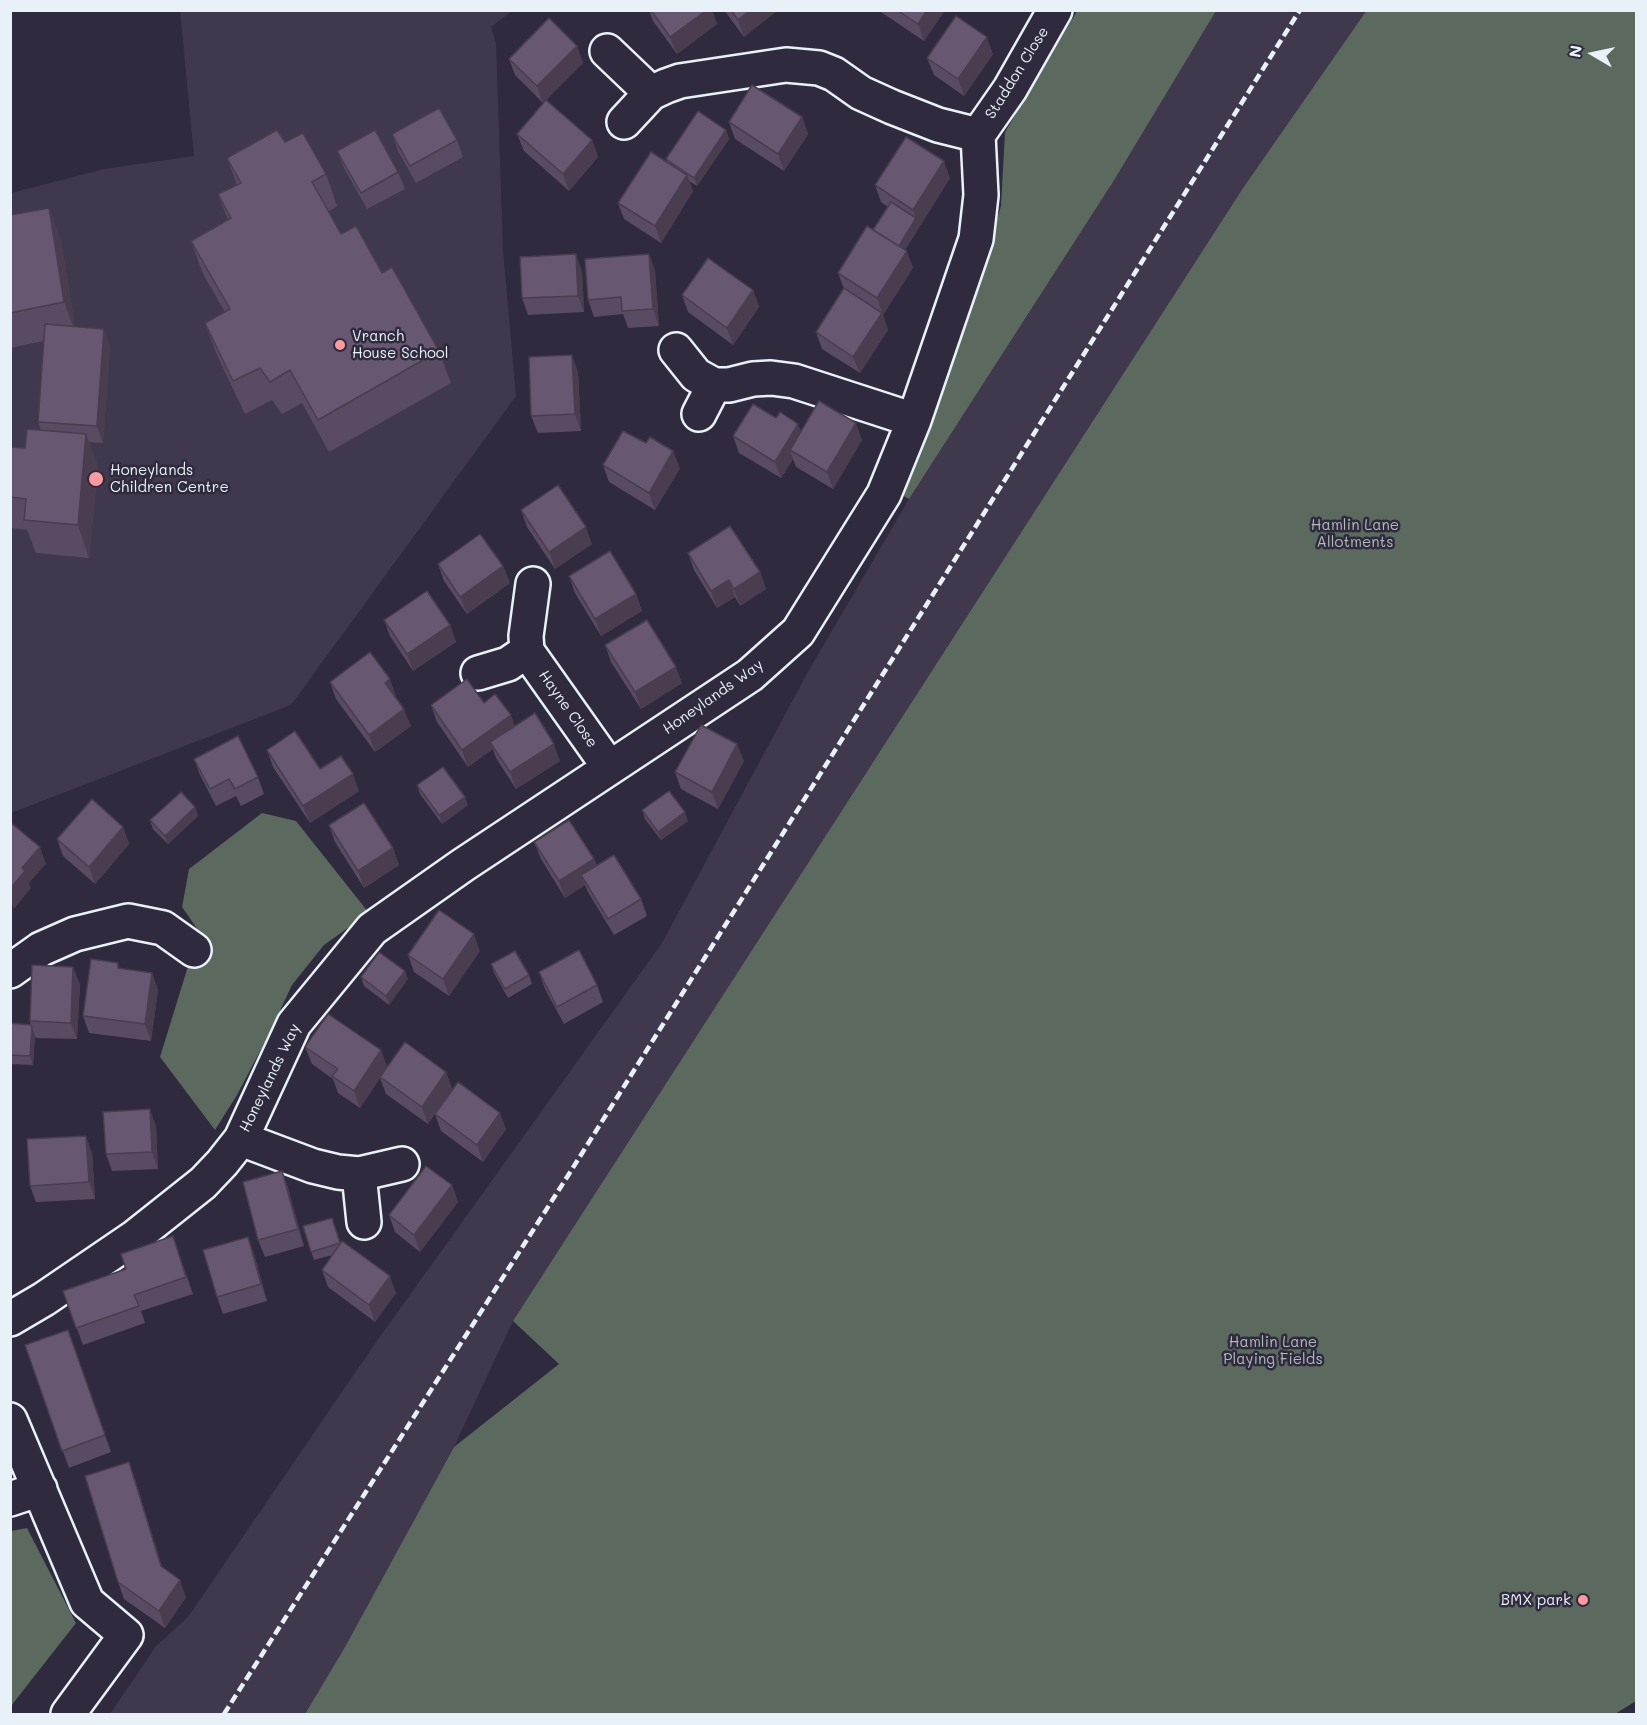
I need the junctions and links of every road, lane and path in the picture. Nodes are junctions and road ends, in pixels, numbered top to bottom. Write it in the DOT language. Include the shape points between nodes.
graph roads {
  1 [pos="1055,10"];
  2 [pos="607,51"];
  3 [pos="651,93"];
  4 [pos="624,122"];
  5 [pos="978,135"];
  6 [pos="676,350"];
  7 [pos="714,385"];
  8 [pos="699,414"];
  9 [pos="914,420"];
  10 [pos="532,584"];
  11 [pos="527,651"];
  12 [pos="478,673"];
  13 [pos="609,767"];
  14 [pos="194,950"];
  15 [pos="10,971"];
  16 [pos="241,1139"];
  17 [pos="402,1164"];
  18 [pos="359,1173"];
  19 [pos="364,1222"];
  20 [pos="10,1319"];
  21 [pos="10,1420"];
  22 [pos="25,1494"];
  23 [pos="68,1714"];
  1 -- 5 [label="street, Staddon Close" via="1010,89"];
  2 -- 3 [label="street"];
  3 -- 4 [label="street"];
  3 -- 5 [label="street" via="680,81 786,65 806,66 834,74 861,93 901,111"];
  5 -- 9 [label="street, Honeylands Way" via="981,195 976,238"];
  6 -- 7 [label="street" via="696,375"];
  7 -- 8 [label="street"];
  7 -- 9 [label="street" via="771,378 794,381"];
  9 -- 13 [label="street, Honeylands Way" via="884,494 798,632 750,675"];
  10 -- 11 [label="street"];
  11 -- 12 [label="street" via="508,664"];
  11 -- 13 [label="street, Hayne Close"];
  13 -- 16 [label="street, Honeylands Way" via="372,929 294,1024"];
  14 -- 15 [label="street" via="163,928 128,921 75,934"];
  16 -- 18 [label="street" via="313,1166"];
  16 -- 20 [label="street, Honeylands Way" via="203,1183 135,1238"];
  17 -- 18 [label="street"];
  18 -- 19 [label="street"];
  21 -- 22 [label="street"];
  22 -- 23 [label="street" via="87,1602 126,1635"];
}
